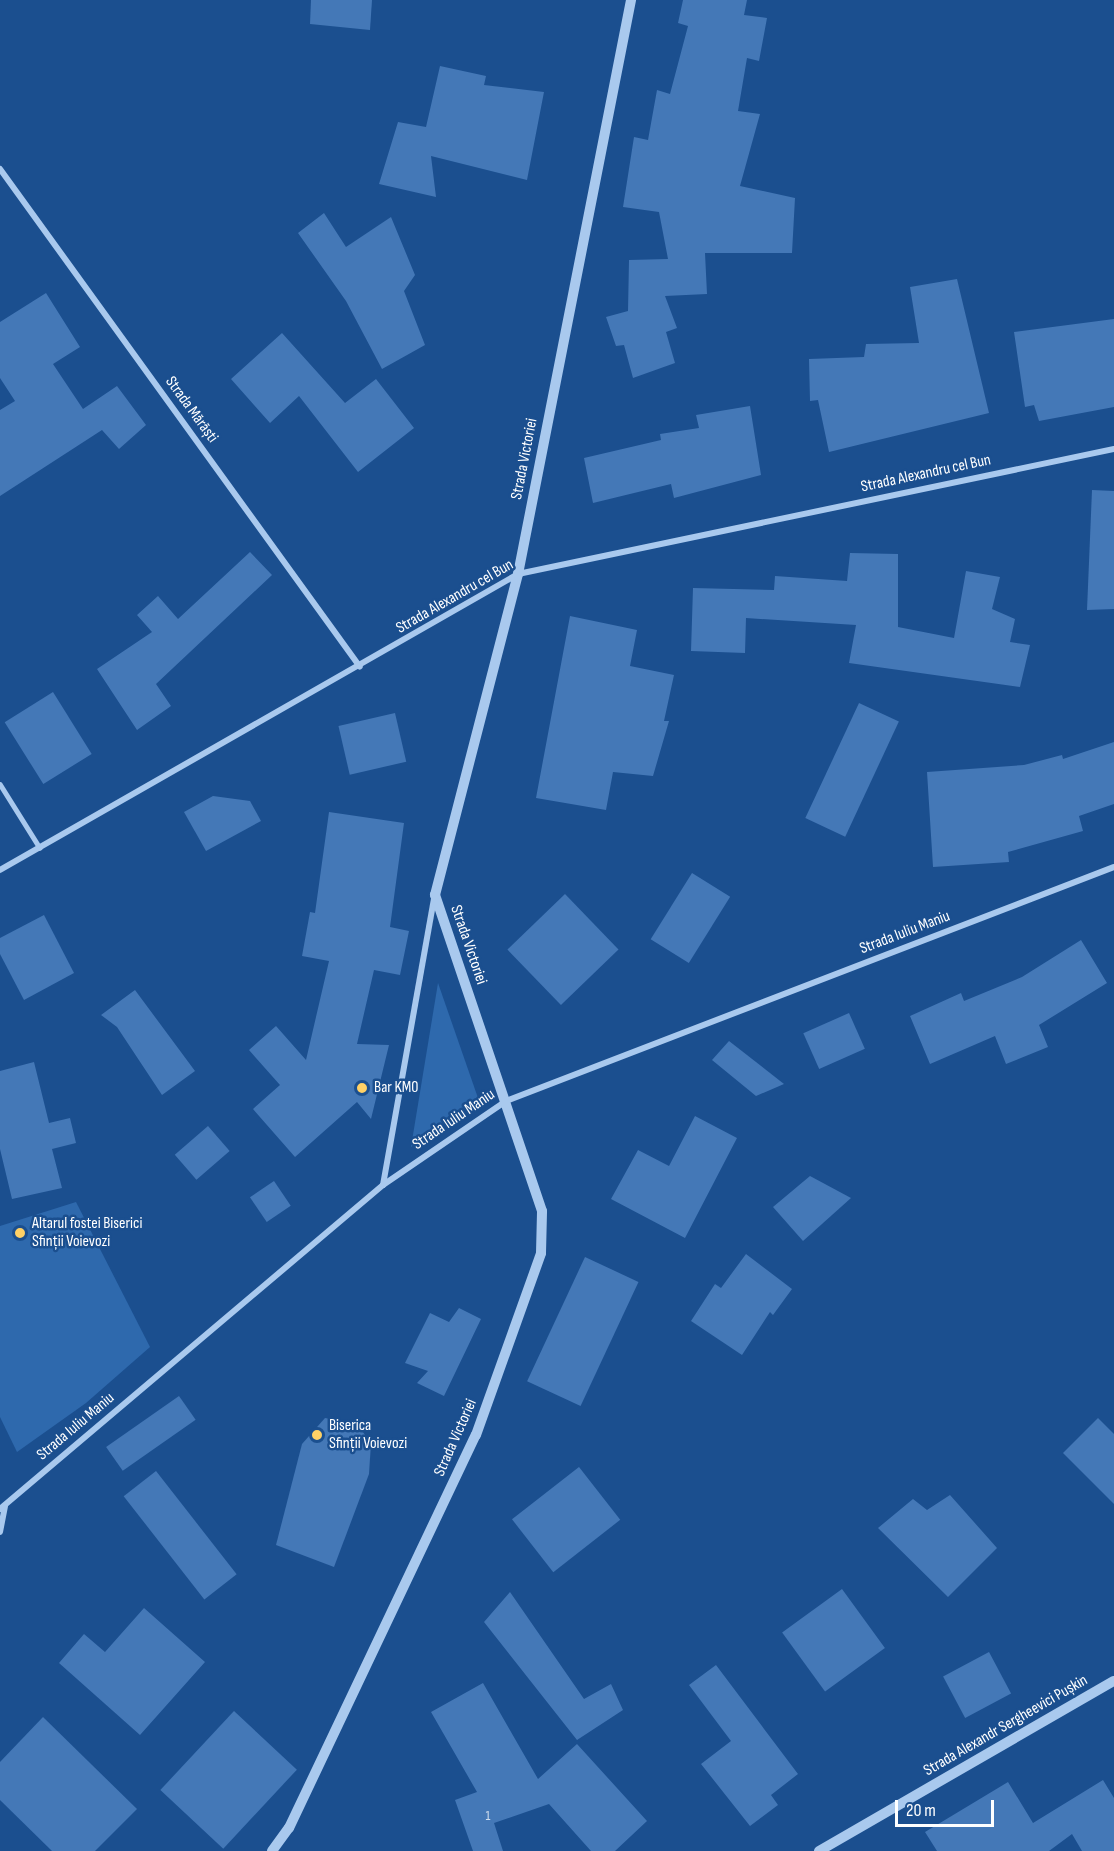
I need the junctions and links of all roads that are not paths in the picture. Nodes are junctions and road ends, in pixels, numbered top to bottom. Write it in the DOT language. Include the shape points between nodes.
graph roads {
  1 [pos="631,0"];
  2 [pos="0,170"];
  3 [pos="1114,448"];
  4 [pos="518,574"];
  5 [pos="360,667"];
  6 [pos="0,784"];
  7 [pos="40,848"];
  8 [pos="1114,867"];
  9 [pos="0,870"];
  10 [pos="435,895"];
  11 [pos="507,1101"];
  12 [pos="383,1185"];
  13 [pos="2,1508"];
  14 [pos="0,1532"];
  15 [pos="1114,1682"];
  16 [pos="272,1851"];
  17 [pos="819,1851"];
  1 -- 4 [label="street, Strada Victoriei"];
  2 -- 5 [label="street, Strada Mărăști"];
  3 -- 4 [label="street, Strada Alexandru cel Bun"];
  4 -- 5 [label="street, Strada Alexandru cel Bun"];
  4 -- 10 [label="street, Strada Victoriei"];
  5 -- 7 [label="street, Strada Alexandru cel Bun"];
  6 -- 7 [label="lane"];
  7 -- 9 [label="street, Strada Alexandru cel Bun"];
  8 -- 11 [label="street, Strada Iuliu Maniu"];
  10 -- 11 [label="street, Strada Victoriei"];
  10 -- 12 [label="street"];
  11 -- 12 [label="street, Strada Iuliu Maniu"];
  11 -- 16 [label="street, Strada Victoriei" via="542,1211 541,1253 476,1435 289,1828"];
  12 -- 13 [label="street, Strada Iuliu Maniu"];
  13 -- 14 [label="street"];
  15 -- 17 [label="street, Strada Alexandr Sergheevici Pușkin"];
}
